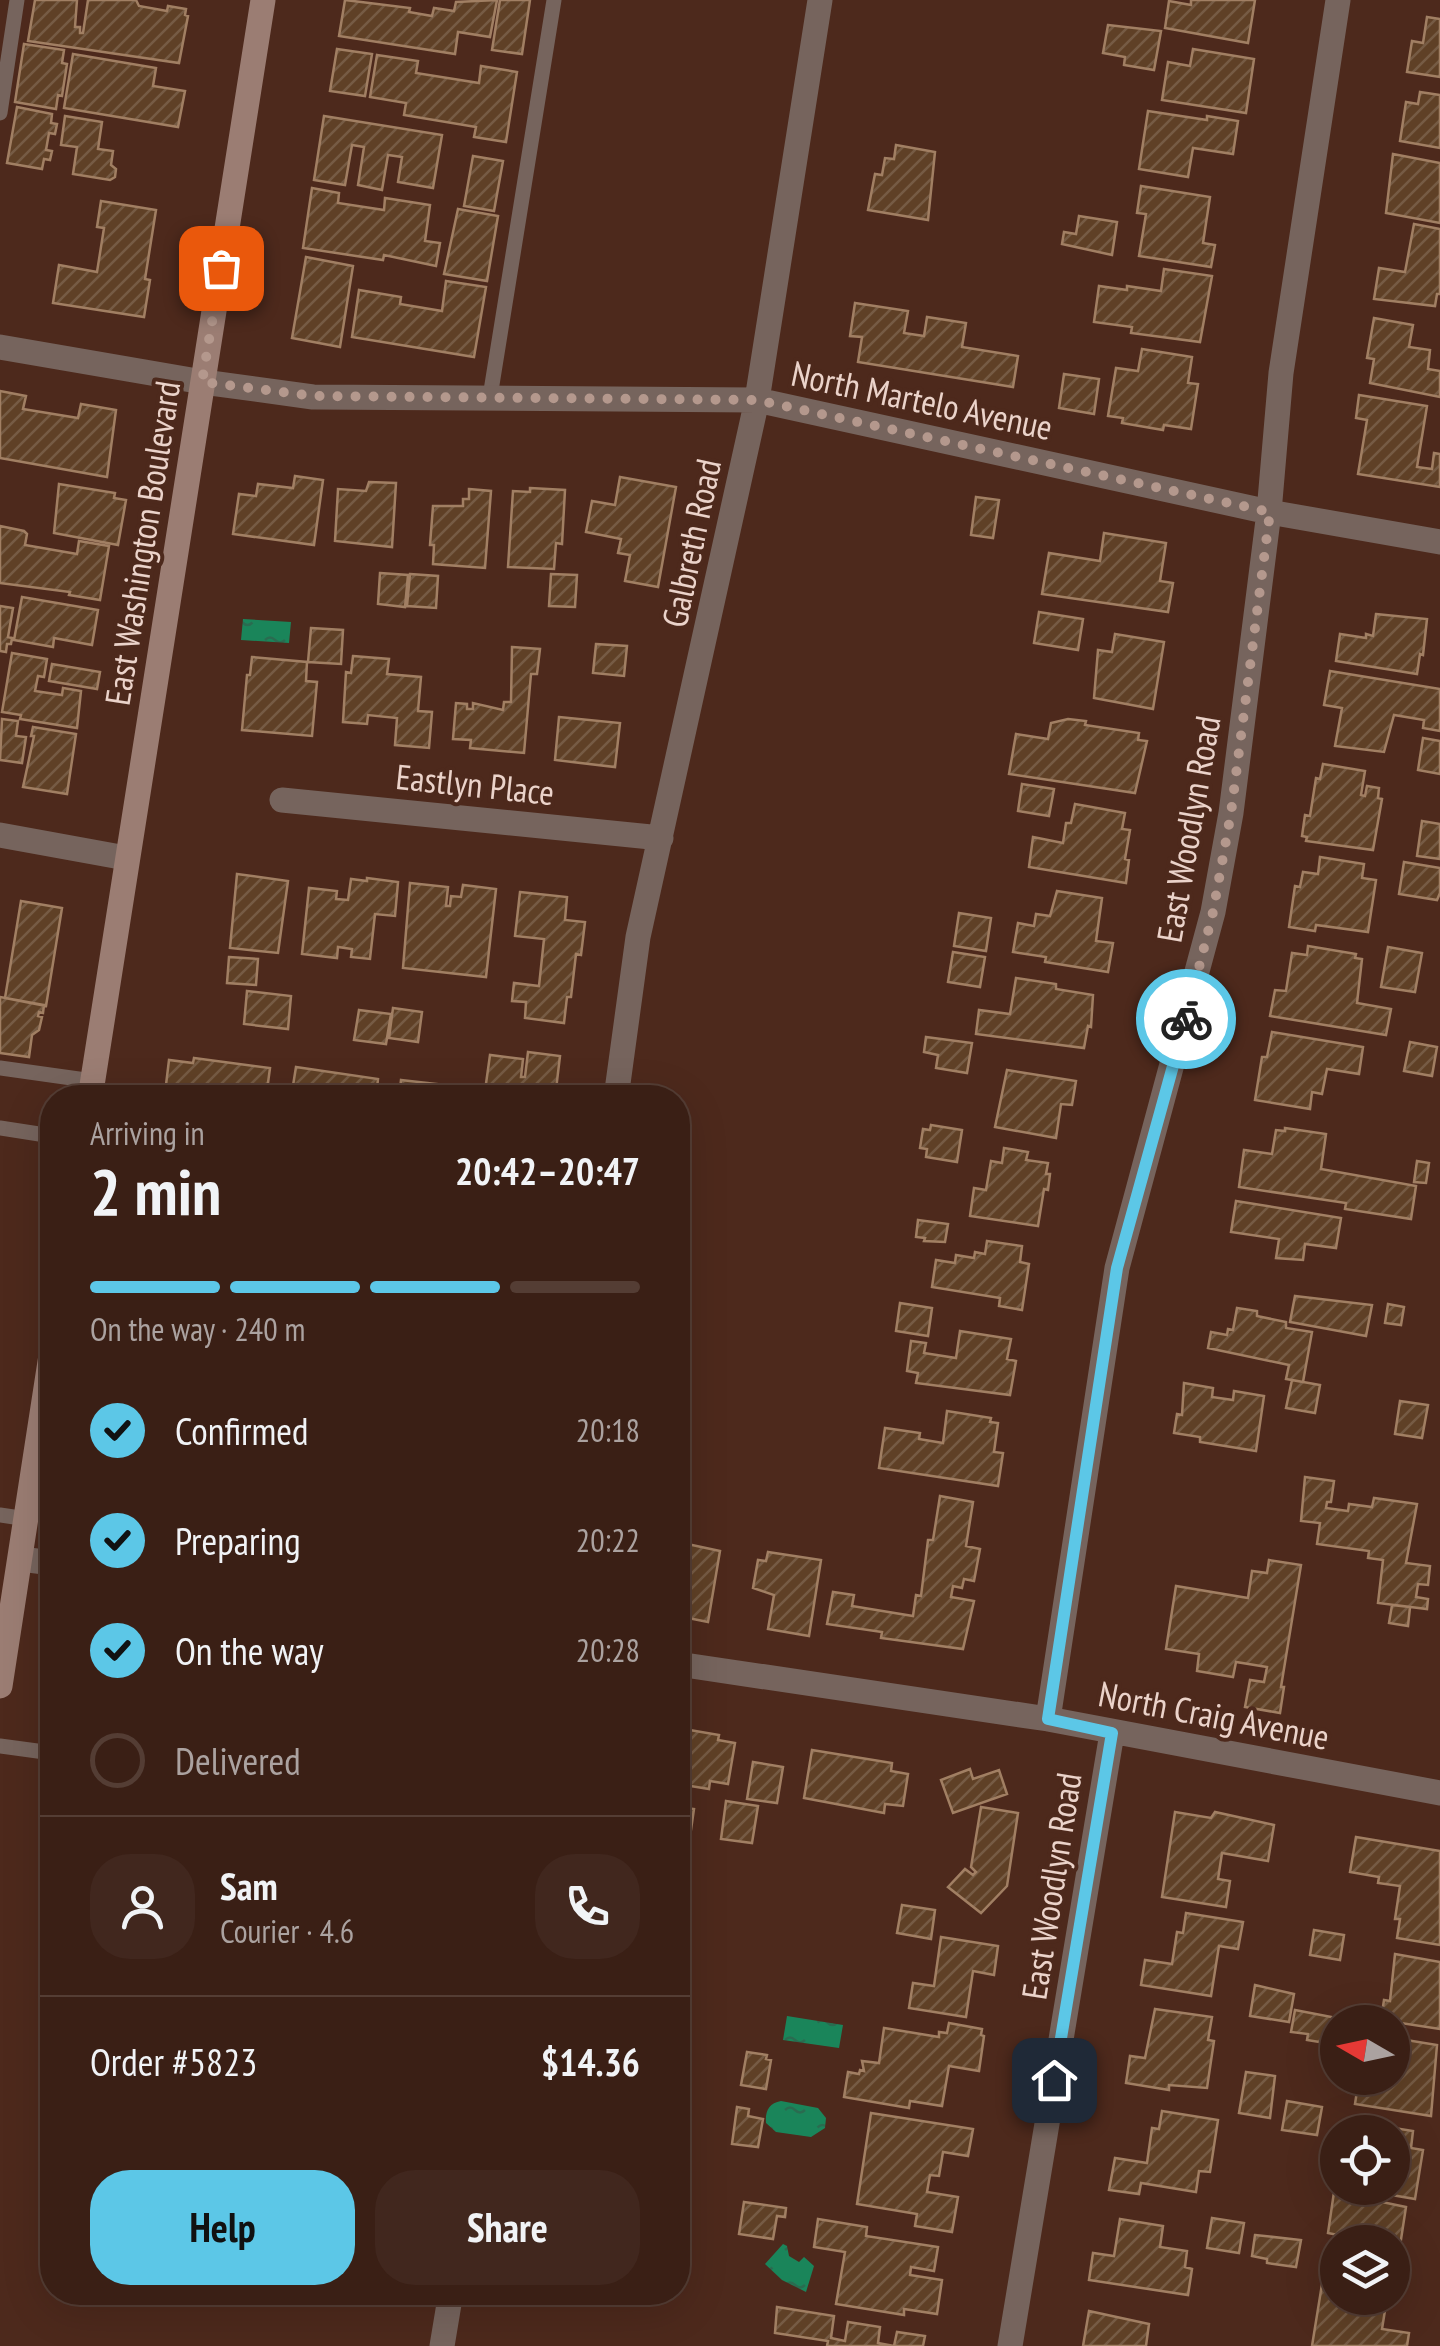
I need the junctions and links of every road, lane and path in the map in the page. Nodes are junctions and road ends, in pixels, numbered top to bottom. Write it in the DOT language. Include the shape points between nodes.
graph roads {
  1 [pos="18,0"];
  2 [pos="263,0"];
  3 [pos="554,0"];
  4 [pos="820,0"];
  5 [pos="1338,0"];
  6 [pos="0,112"];
  7 [pos="0,347"];
  8 [pos="202,382"];
  9 [pos="490,397"];
  10 [pos="757,400"];
  11 [pos="1270,512"];
  12 [pos="1440,542"];
  13 [pos="282,800"];
  14 [pos="0,835"];
  15 [pos="661,838"];
  16 [pos="126,858"];
  17 [pos="0,1068"];
  18 [pos="71,1085"];
  19 [pos="93,1085"];
  20 [pos="618,1085"];
  21 [pos="0,1128"];
  22 [pos="40,1134"];
  23 [pos="40,1430"];
  24 [pos="0,1515"];
  25 [pos="27,1519"];
  26 [pos="21,1559"];
  27 [pos="40,1562"];
  28 [pos="690,1666"];
  29 [pos="1,1673"];
  30 [pos="1048,1719"];
  31 [pos="1112,1733"];
  32 [pos="0,1746"];
  33 [pos="40,1751"];
  34 [pos="1440,1793"];
  35 [pos="449,2305"];
  36 [pos="442,2346"];
  37 [pos="1010,2346"];
  1 -- 6 [label="lane"];
  2 -- 8 [label="main road, East Washington Boulevard"];
  3 -- 9 [label="lane"];
  4 -- 10 [label="street, Galbreth Road"];
  5 -- 11 [label="street, East Woodlyn Road" via="1284,354"];
  7 -- 8 [label="street, North Martelo Avenue"];
  8 -- 9 [label="street, North Martelo Avenue" via="313,396"];
  8 -- 16 [label="main road, East Washington Boulevard"];
  9 -- 10 [label="street, North Martelo Avenue"];
  10 -- 11 [label="street, North Martelo Avenue"];
  10 -- 15 [label="street, Galbreth Road"];
  11 -- 12 [label="street, North Martelo Avenue"];
  11 -- 30 [label="street, East Woodlyn Road" via="1222,862 1117,1268"];
  13 -- 15 [label="street, Eastlyn Place"];
  14 -- 16 [label="street"];
  15 -- 20 [label="street, Galbreth Road" via="638,937"];
  16 -- 19 [label="main road, East Washington Boulevard"];
  17 -- 18 [label="lane"];
  21 -- 22 [label="lane"];
  23 -- 25 [label="main road"];
  24 -- 25 [label="lane"];
  25 -- 26 [label="main road"];
  26 -- 27 [label="street"];
  26 -- 29 [label="main road"];
  28 -- 30 [label="street, North Craig Avenue"];
  30 -- 31 [label="street, North Craig Avenue"];
  31 -- 34 [label="street, North Craig Avenue"];
  31 -- 37 [label="street, East Woodlyn Road"];
  32 -- 33 [label="lane"];
  35 -- 36 [label="street"];
}
